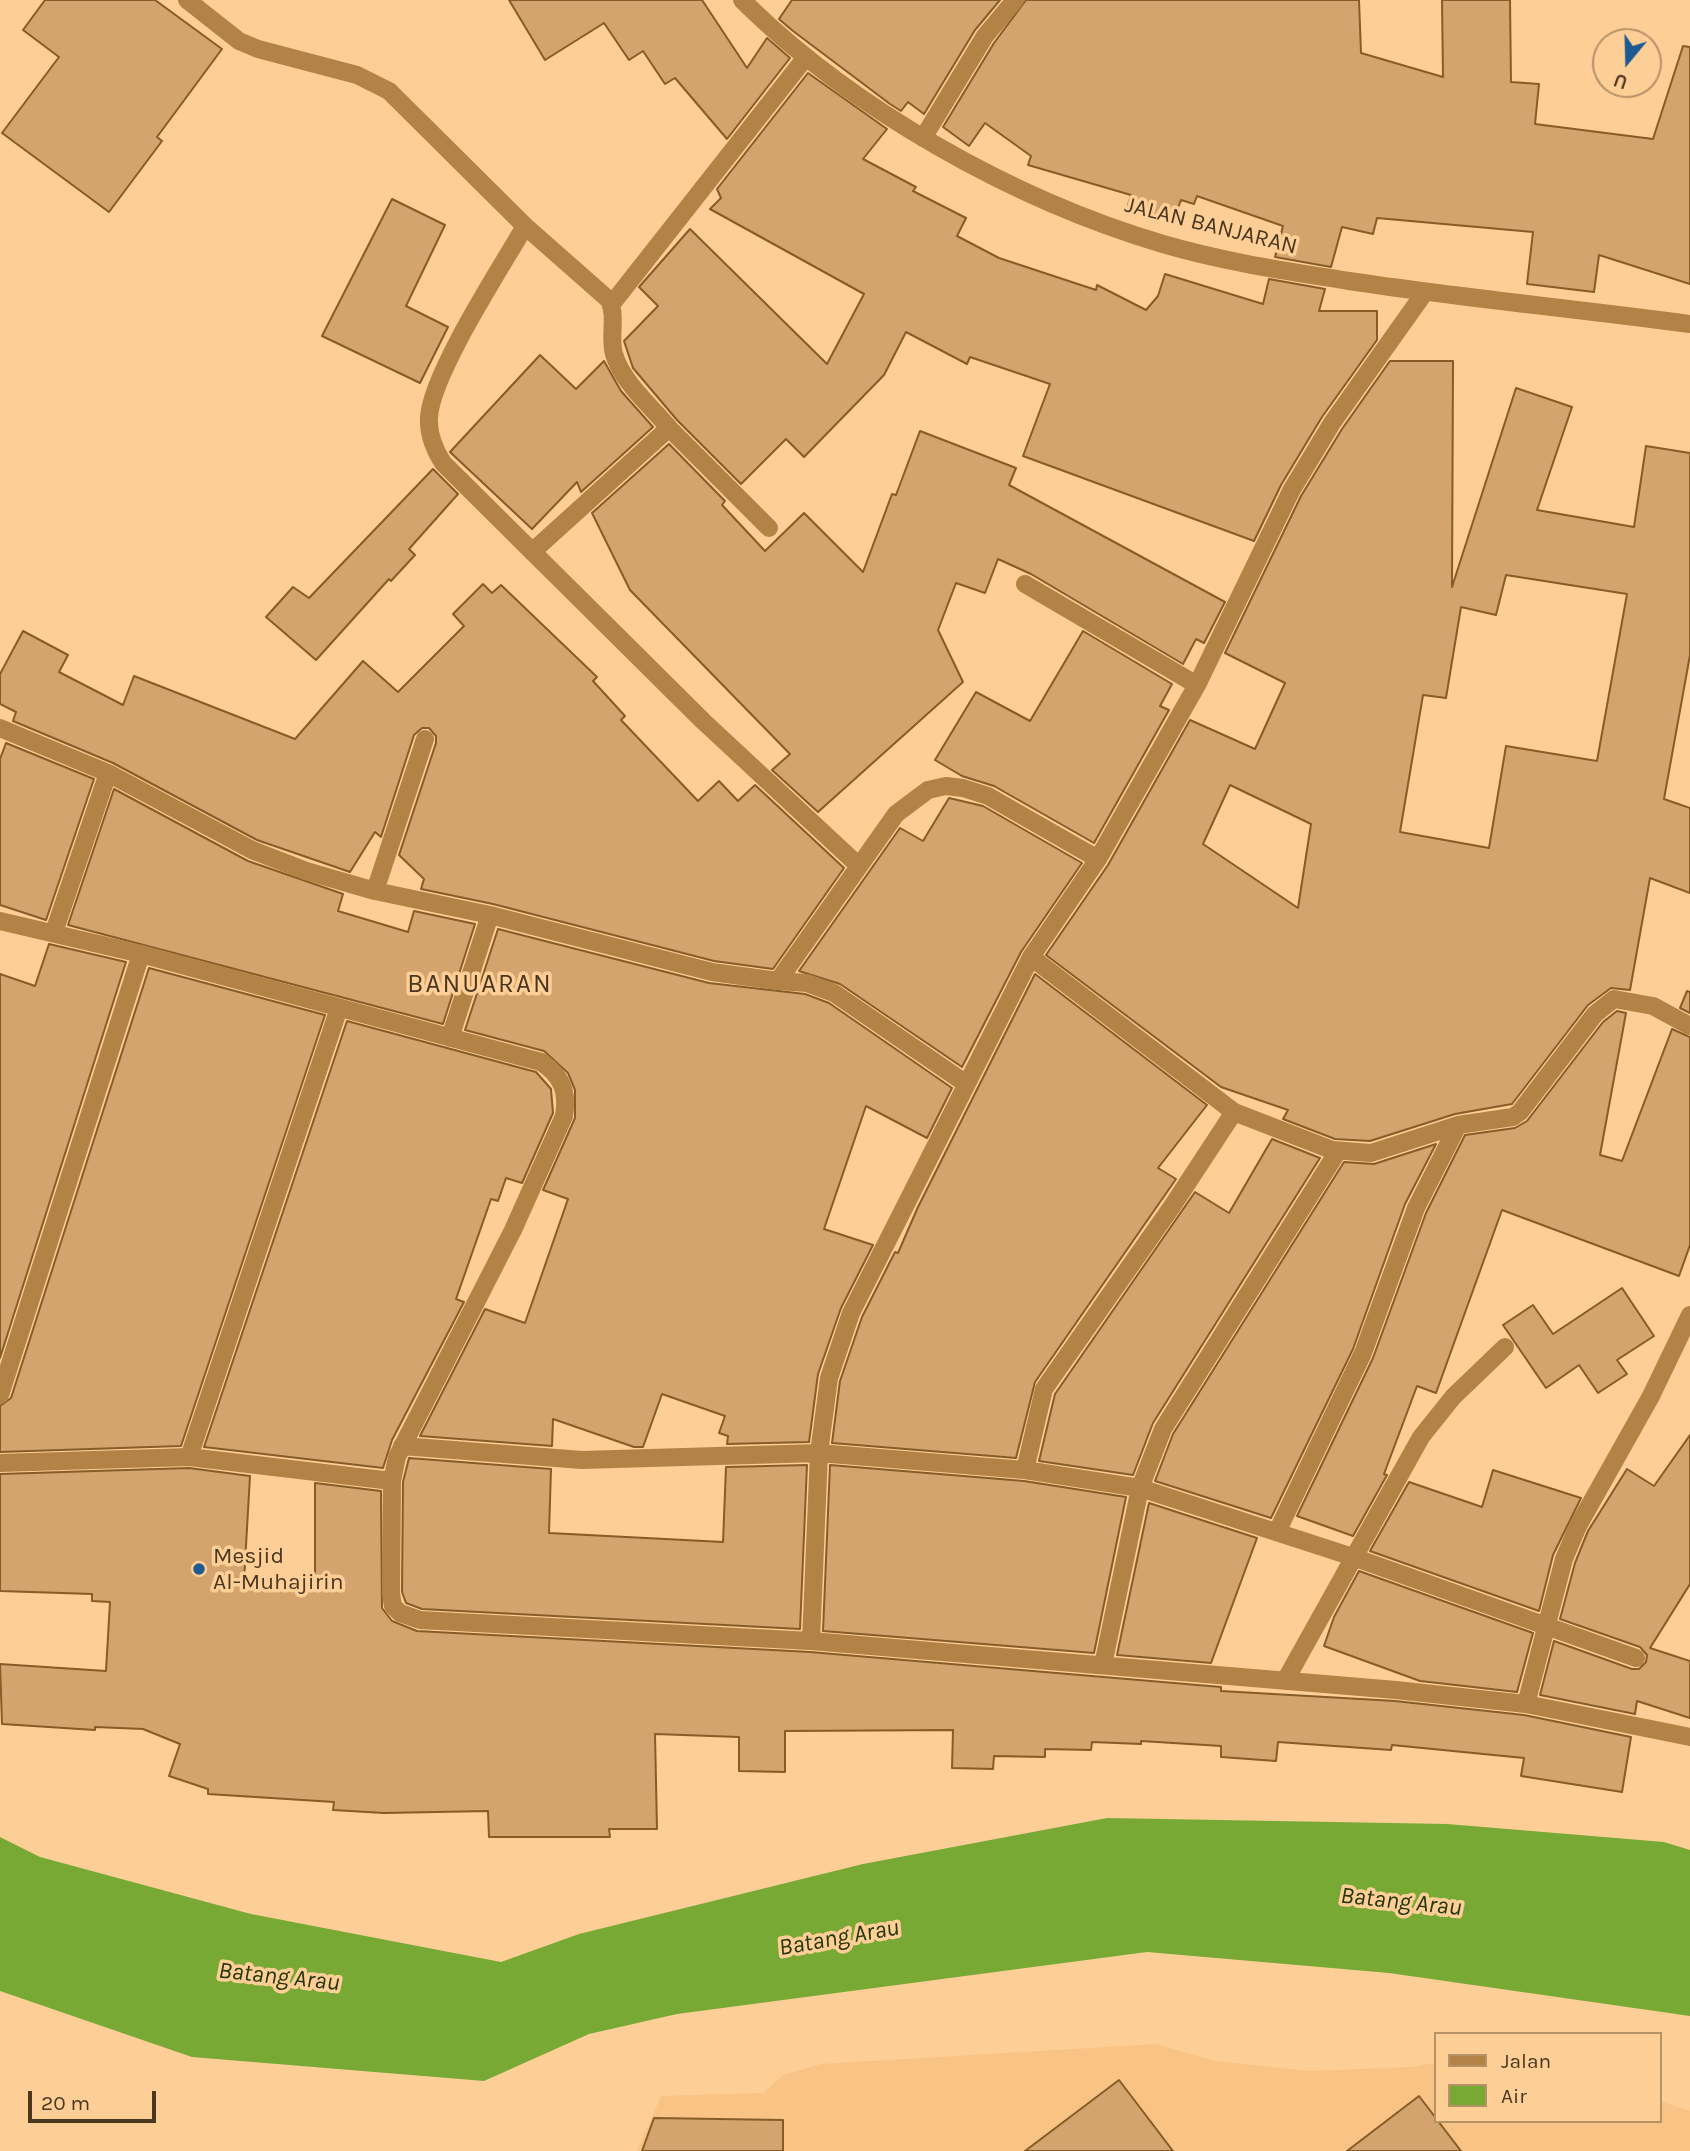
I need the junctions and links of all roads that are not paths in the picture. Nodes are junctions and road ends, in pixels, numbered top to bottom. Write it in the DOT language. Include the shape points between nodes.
graph roads {
  1 [pos="187,0"];
  2 [pos="742,0"];
  3 [pos="1015,0"];
  4 [pos="806,57"];
  5 [pos="923,138"];
  6 [pos="525,226"];
  7 [pos="1425,292"];
  8 [pos="611,305"];
  9 [pos="1690,324"];
  10 [pos="669,428"];
  11 [pos="769,528"];
  12 [pos="532,552"];
  13 [pos="1024,584"];
  14 [pos="1197,685"];
  15 [pos="0,728"];
  16 [pos="425,739"];
  17 [pos="108,774"];
  18 [pos="1098,859"];
  19 [pos="859,866"];
  20 [pos="375,891"];
  21 [pos="490,915"];
  22 [pos="0,921"];
  23 [pos="54,932"];
  24 [pos="141,954"];
  25 [pos="1031,957"];
  26 [pos="778,981"];
  27 [pos="339,1008"];
  28 [pos="1690,1026"];
  29 [pos="450,1038"];
  30 [pos="965,1083"];
  31 [pos="1234,1112"];
  32 [pos="1458,1125"];
  33 [pos="1338,1151"];
  34 [pos="1690,1315"];
  35 [pos="1505,1348"];
  36 [pos="0,1395"];
  37 [pos="402,1446"];
  38 [pos="819,1453"];
  39 [pos="189,1457"];
  40 [pos="0,1463"];
  41 [pos="1024,1470"];
  42 [pos="392,1481"];
  43 [pos="1140,1488"];
  44 [pos="1277,1532"];
  45 [pos="1353,1557"];
  46 [pos="1548,1626"];
  47 [pos="811,1641"];
  48 [pos="1636,1658"];
  49 [pos="1103,1665"];
  50 [pos="1284,1681"];
  51 [pos="1526,1704"];
  52 [pos="1690,1737"];
  1 -- 6 [label="street" via="239,41 382,86"];
  2 -- 4 [label="street, JALAN BANJARAN"];
  3 -- 5 [label="street" via="985,36"];
  4 -- 5 [label="street, JALAN BANJARAN"];
  4 -- 8 [label="street"];
  5 -- 7 [label="street, JALAN BANJARAN" via="984,172 1088,219 1164,244 1232,261"];
  6 -- 8 [label="street"];
  6 -- 12 [label="street" via="452,356 429,418 434,449 443,463"];
  7 -- 9 [label="street, JALAN BANJARAN"];
  7 -- 14 [label="street" via="1312,454"];
  8 -- 10 [label="street" via="615,356"];
  10 -- 11 [label="street"];
  10 -- 12 [label="street"];
  12 -- 19 [label="street"];
  13 -- 14 [label="street"];
  14 -- 18 [label="street"];
  15 -- 17 [label="street"];
  16 -- 20 [label="street"];
  17 -- 20 [label="street" via="252,850"];
  17 -- 23 [label="street"];
  18 -- 19 [label="street" via="988,796 946,786 929,790 896,814"];
  18 -- 25 [label="street"];
  19 -- 26 [label="street"];
  20 -- 21 [label="street"];
  21 -- 26 [label="street" via="712,972"];
  21 -- 29 [label="street"];
  22 -- 23 [label="street"];
  23 -- 24 [label="street"];
  24 -- 27 [label="street"];
  24 -- 36 [label="street"];
  25 -- 30 [label="street"];
  25 -- 31 [label="street"];
  26 -- 30 [label="street" via="807,983 834,993"];
  27 -- 29 [label="street"];
  27 -- 39 [label="street"];
  28 -- 32 [label="street" via="1653,1006 1614,999 1595,1014 1520,1112 1506,1119"];
  29 -- 37 [label="street" via="541,1062 559,1078 566,1102 564,1116 513,1230"];
  30 -- 38 [label="street" via="851,1313 830,1378"];
  31 -- 33 [label="street"];
  31 -- 41 [label="street" via="1044,1388"];
  32 -- 33 [label="street" via="1371,1153"];
  32 -- 44 [label="street" via="1416,1208 1363,1353"];
  33 -- 43 [label="street" via="1179,1399"];
  34 -- 46 [label="street" via="1651,1396 1577,1525"];
  35 -- 45 [label="street" via="1453,1397 1421,1437"];
  37 -- 38 [label="street" via="582,1460"];
  37 -- 42 [label="street"];
  38 -- 41 [label="street"];
  38 -- 47 [label="street"];
  39 -- 40 [label="street"];
  39 -- 42 [label="street"];
  41 -- 43 [label="street"];
  42 -- 47 [label="street" via="392,1600 396,1609 409,1617"];
  43 -- 44 [label="street"];
  43 -- 49 [label="street"];
  44 -- 45 [label="street"];
  45 -- 46 [label="street"];
  45 -- 50 [label="street"];
  46 -- 48 [label="street"];
  46 -- 51 [label="street"];
  47 -- 49 [label="street"];
  49 -- 50 [label="street"];
  50 -- 51 [label="street"];
  51 -- 52 [label="street"];
}
